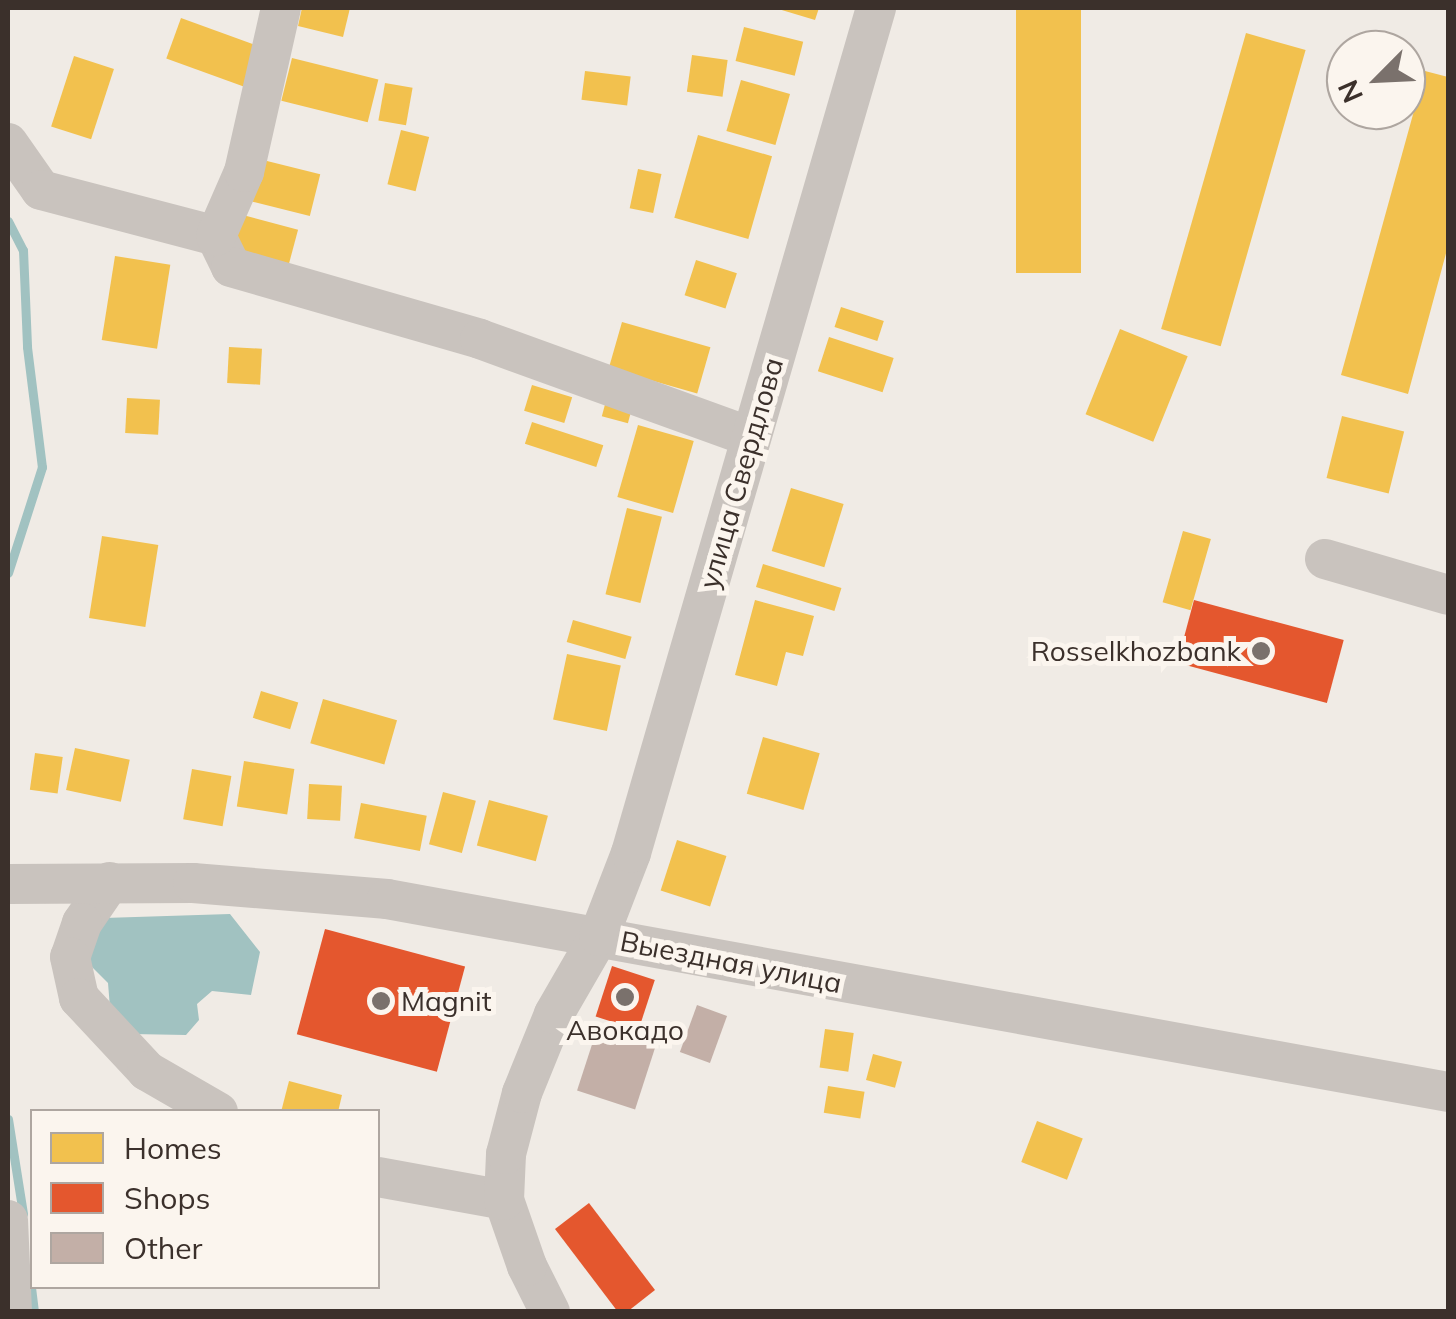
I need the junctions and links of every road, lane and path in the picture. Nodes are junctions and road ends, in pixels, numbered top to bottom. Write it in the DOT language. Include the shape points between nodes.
graph roads {
  1 [pos="282,8"];
  2 [pos="876,8"];
  3 [pos="8,143"];
  4 [pos="216,236"];
  5 [pos="752,437"];
  6 [pos="1325,560"];
  7 [pos="1448,594"];
  8 [pos="110,882"];
  9 [pos="8,884"];
  10 [pos="599,936"];
  11 [pos="1448,1092"];
  12 [pos="213,1109"];
  13 [pos="380,1177"];
  14 [pos="504,1200"];
  15 [pos="8,1220"];
  16 [pos="12,1312"];
  17 [pos="550,1312"];
  1 -- 4 [label="street" via="244,172"];
  2 -- 5 [label="street, улица Свердлова"];
  3 -- 4 [label="street" via="41,190"];
  4 -- 5 [label="street" via="231,267 480,339"];
  5 -- 10 [label="street, улица Свердлова" via="631,853"];
  6 -- 7 [label="street"];
  8 -- 9 [label="street, Выездная улица"];
  8 -- 10 [label="street, Выездная улица" via="387,899"];
  8 -- 12 [label="street" via="82,923 70,957 79,998 147,1071"];
  10 -- 11 [label="street, Выездная улица"];
  10 -- 14 [label="street, улица Свердлова" via="554,1014 522,1093 506,1154"];
  13 -- 14 [label="street"];
  14 -- 17 [label="street"];
  15 -- 16 [label="street"];
}
